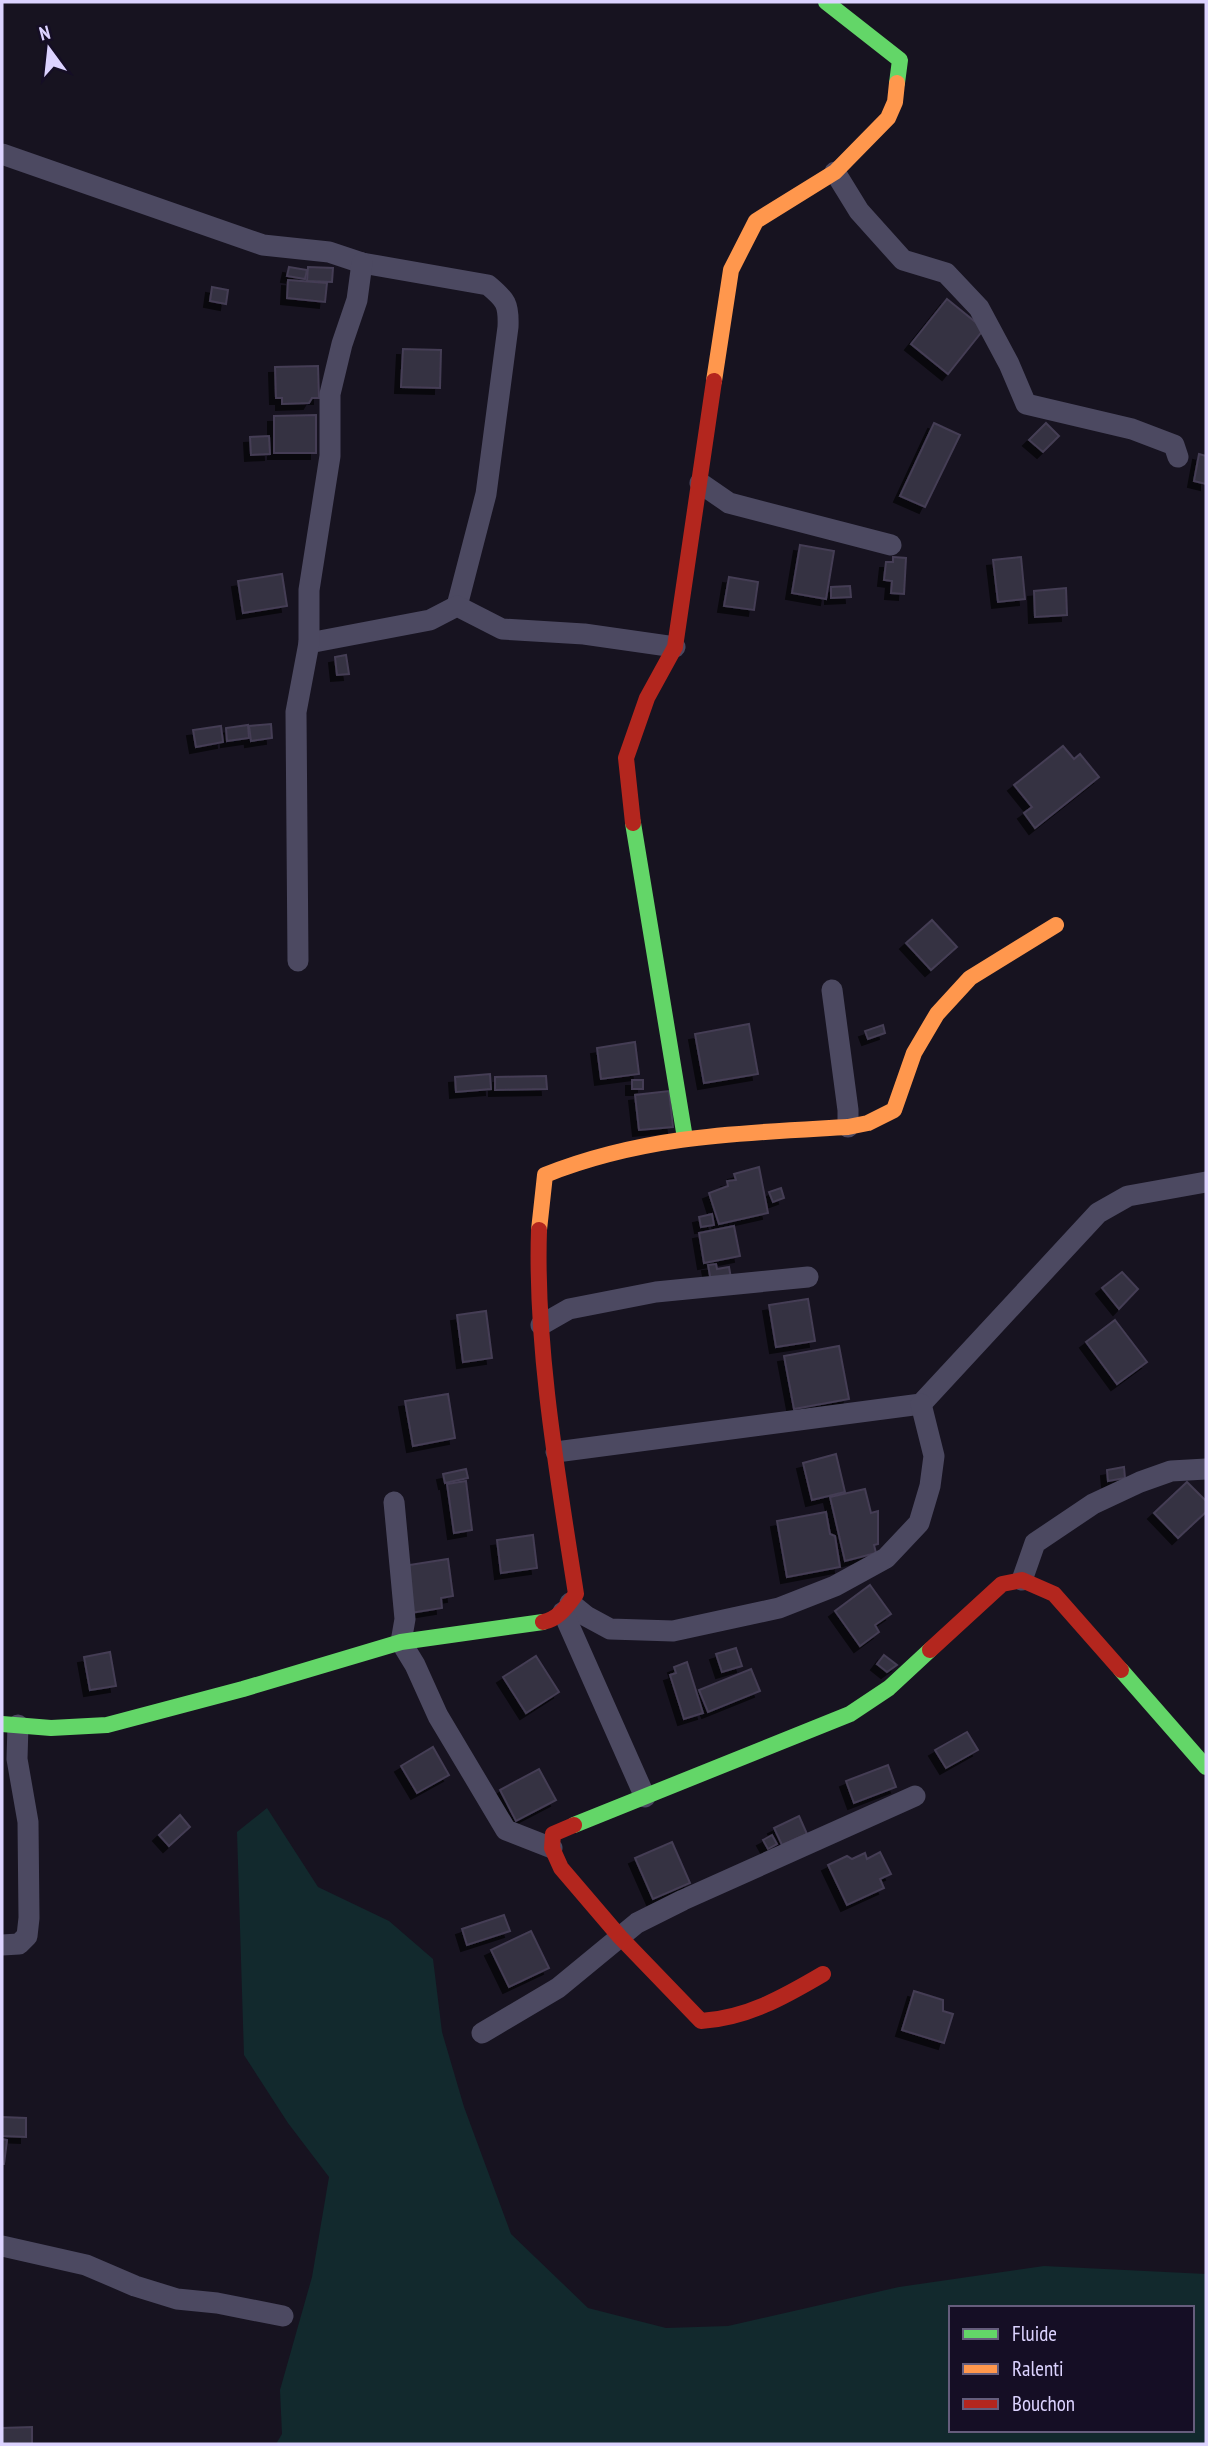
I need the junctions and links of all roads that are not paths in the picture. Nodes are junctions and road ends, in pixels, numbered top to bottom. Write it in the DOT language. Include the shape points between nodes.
graph roads {
  1 [pos="826,2"];
  2 [pos="2,154"];
  3 [pos="835,172"];
  4 [pos="362,263"];
  5 [pos="1178,457"];
  6 [pos="700,482"];
  7 [pos="891,545"];
  8 [pos="457,606"];
  9 [pos="309,643"];
  10 [pos="676,647"];
  11 [pos="1056,925"];
  12 [pos="298,961"];
  13 [pos="832,990"];
  14 [pos="848,1127"];
  15 [pos="685,1138"];
  16 [pos="1206,1182"];
  17 [pos="808,1277"];
  18 [pos="541,1325"];
  19 [pos="920,1404"];
  20 [pos="555,1452"];
  21 [pos="1206,1469"];
  22 [pos="394,1502"];
  23 [pos="1022,1580"];
  24 [pos="566,1607"];
  25 [pos="401,1642"];
  26 [pos="10,1725"];
  27 [pos="1206,1767"];
  28 [pos="915,1796"];
  29 [pos="645,1797"];
  30 [pos="552,1848"];
  31 [pos="620,1937"];
  32 [pos="2,1945"];
  33 [pos="823,1974"];
  34 [pos="482,2033"];
  35 [pos="2,2246"];
  36 [pos="283,2316"];
  1 -- 3 [label="street" via="900,60 895,102 888,118"];
  2 -- 4 [label="street" via="263,246 329,252"];
  3 -- 5 [label="street" via="859,211 903,260 946,273 979,308 1026,404 1132,429 1174,445"];
  3 -- 6 [label="street" via="756,221 731,270"];
  4 -- 8 [label="street" via="488,285 509,308 486,494"];
  4 -- 9 [label="street" via="357,300 330,394 330,456 309,590"];
  6 -- 7 [label="street" via="729,503"];
  6 -- 10 [label="street"];
  8 -- 9 [label="street" via="430,620"];
  8 -- 10 [label="street" via="502,629"];
  9 -- 12 [label="street" via="296,712"];
  10 -- 15 [label="street" via="647,698 626,758 633,826"];
  11 -- 14 [label="street" via="970,978 937,1014 914,1053 894,1110"];
  13 -- 14 [label="street"];
  14 -- 15 [label="street"];
  15 -- 18 [label="street" via="574,1162 545,1175 538,1210"];
  16 -- 19 [label="street" via="1128,1196 1098,1213"];
  17 -- 18 [label="street" via="656,1292 569,1308"];
  18 -- 20 [label="street"];
  19 -- 20 [label="street"];
  19 -- 24 [label="street" via="934,1456 930,1486 919,1523 886,1558 835,1586 779,1608 673,1631 610,1629"];
  20 -- 24 [label="street" via="576,1594"];
  21 -- 23 [label="street" via="1171,1471 1093,1504 1035,1543"];
  22 -- 25 [label="street" via="405,1619"];
  23 -- 27 [label="street" via="1054,1594"];
  23 -- 29 [label="street" via="1002,1584 889,1688 850,1714"];
  24 -- 25 [label="street" via="549,1621"];
  24 -- 29 [label="street"];
  25 -- 26 [label="street" via="107,1725"];
  25 -- 30 [label="street" via="438,1716 506,1830"];
  26 -- 32 [label="street" via="28,1822 29,1917 27,1936 19,1944"];
  28 -- 31 [label="street" via="683,1900"];
  29 -- 30 [label="street" via="553,1834"];
  30 -- 31 [label="street" via="561,1868"];
  31 -- 33 [label="street" via="701,2021 723,2021 757,2011"];
  31 -- 34 [label="street" via="558,1987"];
  35 -- 36 [label="street" via="86,2265 177,2299"];
}
